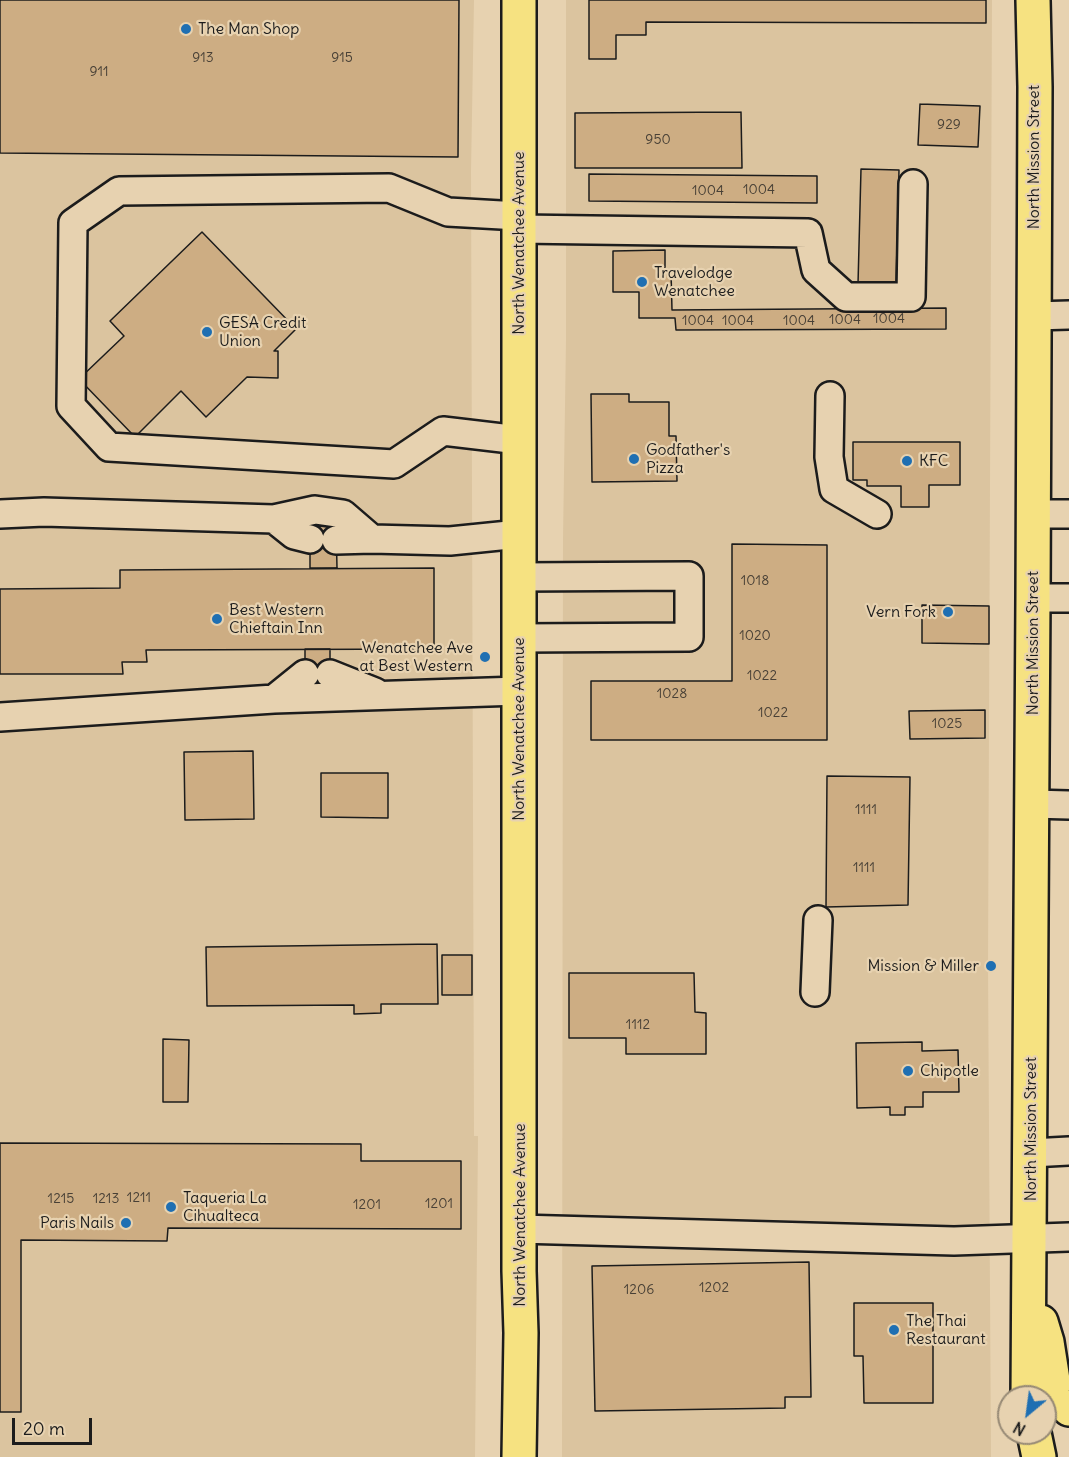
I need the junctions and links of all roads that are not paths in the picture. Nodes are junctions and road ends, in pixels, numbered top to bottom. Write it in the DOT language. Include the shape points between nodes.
graph roads {
  1 [pos="519,0"];
  2 [pos="1033,0"];
  3 [pos="914,184"];
  4 [pos="519,223"];
  5 [pos="1069,315"];
  6 [pos="1034,316"];
  7 [pos="830,396"];
  8 [pos="519,440"];
  9 [pos="0,514"];
  10 [pos="876,514"];
  11 [pos="1034,514"];
  12 [pos="1069,514"];
  13 [pos="274,519"];
  14 [pos="519,534"];
  15 [pos="372,538"];
  16 [pos="519,577"];
  17 [pos="1033,598"];
  18 [pos="1069,598"];
  19 [pos="519,638"];
  20 [pos="519,691"];
  21 [pos="384,696"];
  22 [pos="274,699"];
  23 [pos="0,717"];
  24 [pos="1032,804"];
  25 [pos="1069,805"];
  26 [pos="818,920"];
  27 [pos="815,992"];
  28 [pos="1069,1151"];
  29 [pos="1031,1152"];
  30 [pos="519,1230"];
  31 [pos="1069,1237"];
  32 [pos="1030,1239"];
  33 [pos="1030,1286"];
  34 [pos="1028,1385"];
  35 [pos="1069,1409"];
  36 [pos="519,1457"];
  1 -- 4 [label="main road, North Wenatchee Avenue"];
  2 -- 6 [label="main road, North Mission Street"];
  3 -- 4 [label="lane" via="911,297 846,297 816,270 808,233"];
  4 -- 8 [label="main road, North Wenatchee Avenue"];
  4 -- 8 [label="lane" via="448,212 389,188 119,192 73,223 71,405 109,447 394,464 443,431"];
  5 -- 6 [label="lane"];
  6 -- 11 [label="main road, North Mission Street"];
  7 -- 10 [label="lane" via="829,457 834,489"];
  8 -- 14 [label="main road, North Wenatchee Avenue"];
  9 -- 13 [label="lane"];
  11 -- 12 [label="lane"];
  11 -- 17 [label="main road, North Mission Street"];
  13 -- 15 [label="lane" via="294,536 323,540"];
  13 -- 15 [label="lane" via="315,510 343,514"];
  14 -- 15 [label="lane" via="450,541"];
  14 -- 16 [label="main road, North Wenatchee Avenue"];
  16 -- 19 [label="main road, North Wenatchee Avenue"];
  16 -- 19 [label="lane" via="689,576 689,637"];
  17 -- 18 [label="lane"];
  17 -- 24 [label="main road, North Mission Street"];
  19 -- 20 [label="main road, North Wenatchee Avenue"];
  20 -- 21 [label="lane"];
  20 -- 30 [label="main road, North Wenatchee Avenue"];
  21 -- 22 [label="lane"];
  21 -- 22 [label="lane" via="318,674"];
  22 -- 23 [label="lane"];
  24 -- 25 [label="lane"];
  24 -- 29 [label="main road, North Mission Street"];
  26 -- 27 [label="lane"];
  28 -- 29 [label="lane"];
  29 -- 32 [label="main road, North Mission Street"];
  30 -- 32 [label="lane" via="954,1241"];
  30 -- 36 [label="main road, North Wenatchee Avenue"];
  31 -- 32 [label="lane"];
  32 -- 33 [label="main road, North Mission Street"];
  33 -- 34 [label="main road, North Mission Street"];
  33 -- 35 [label="main road, North Mission Street" via="1047,1342 1055,1392"];
}
